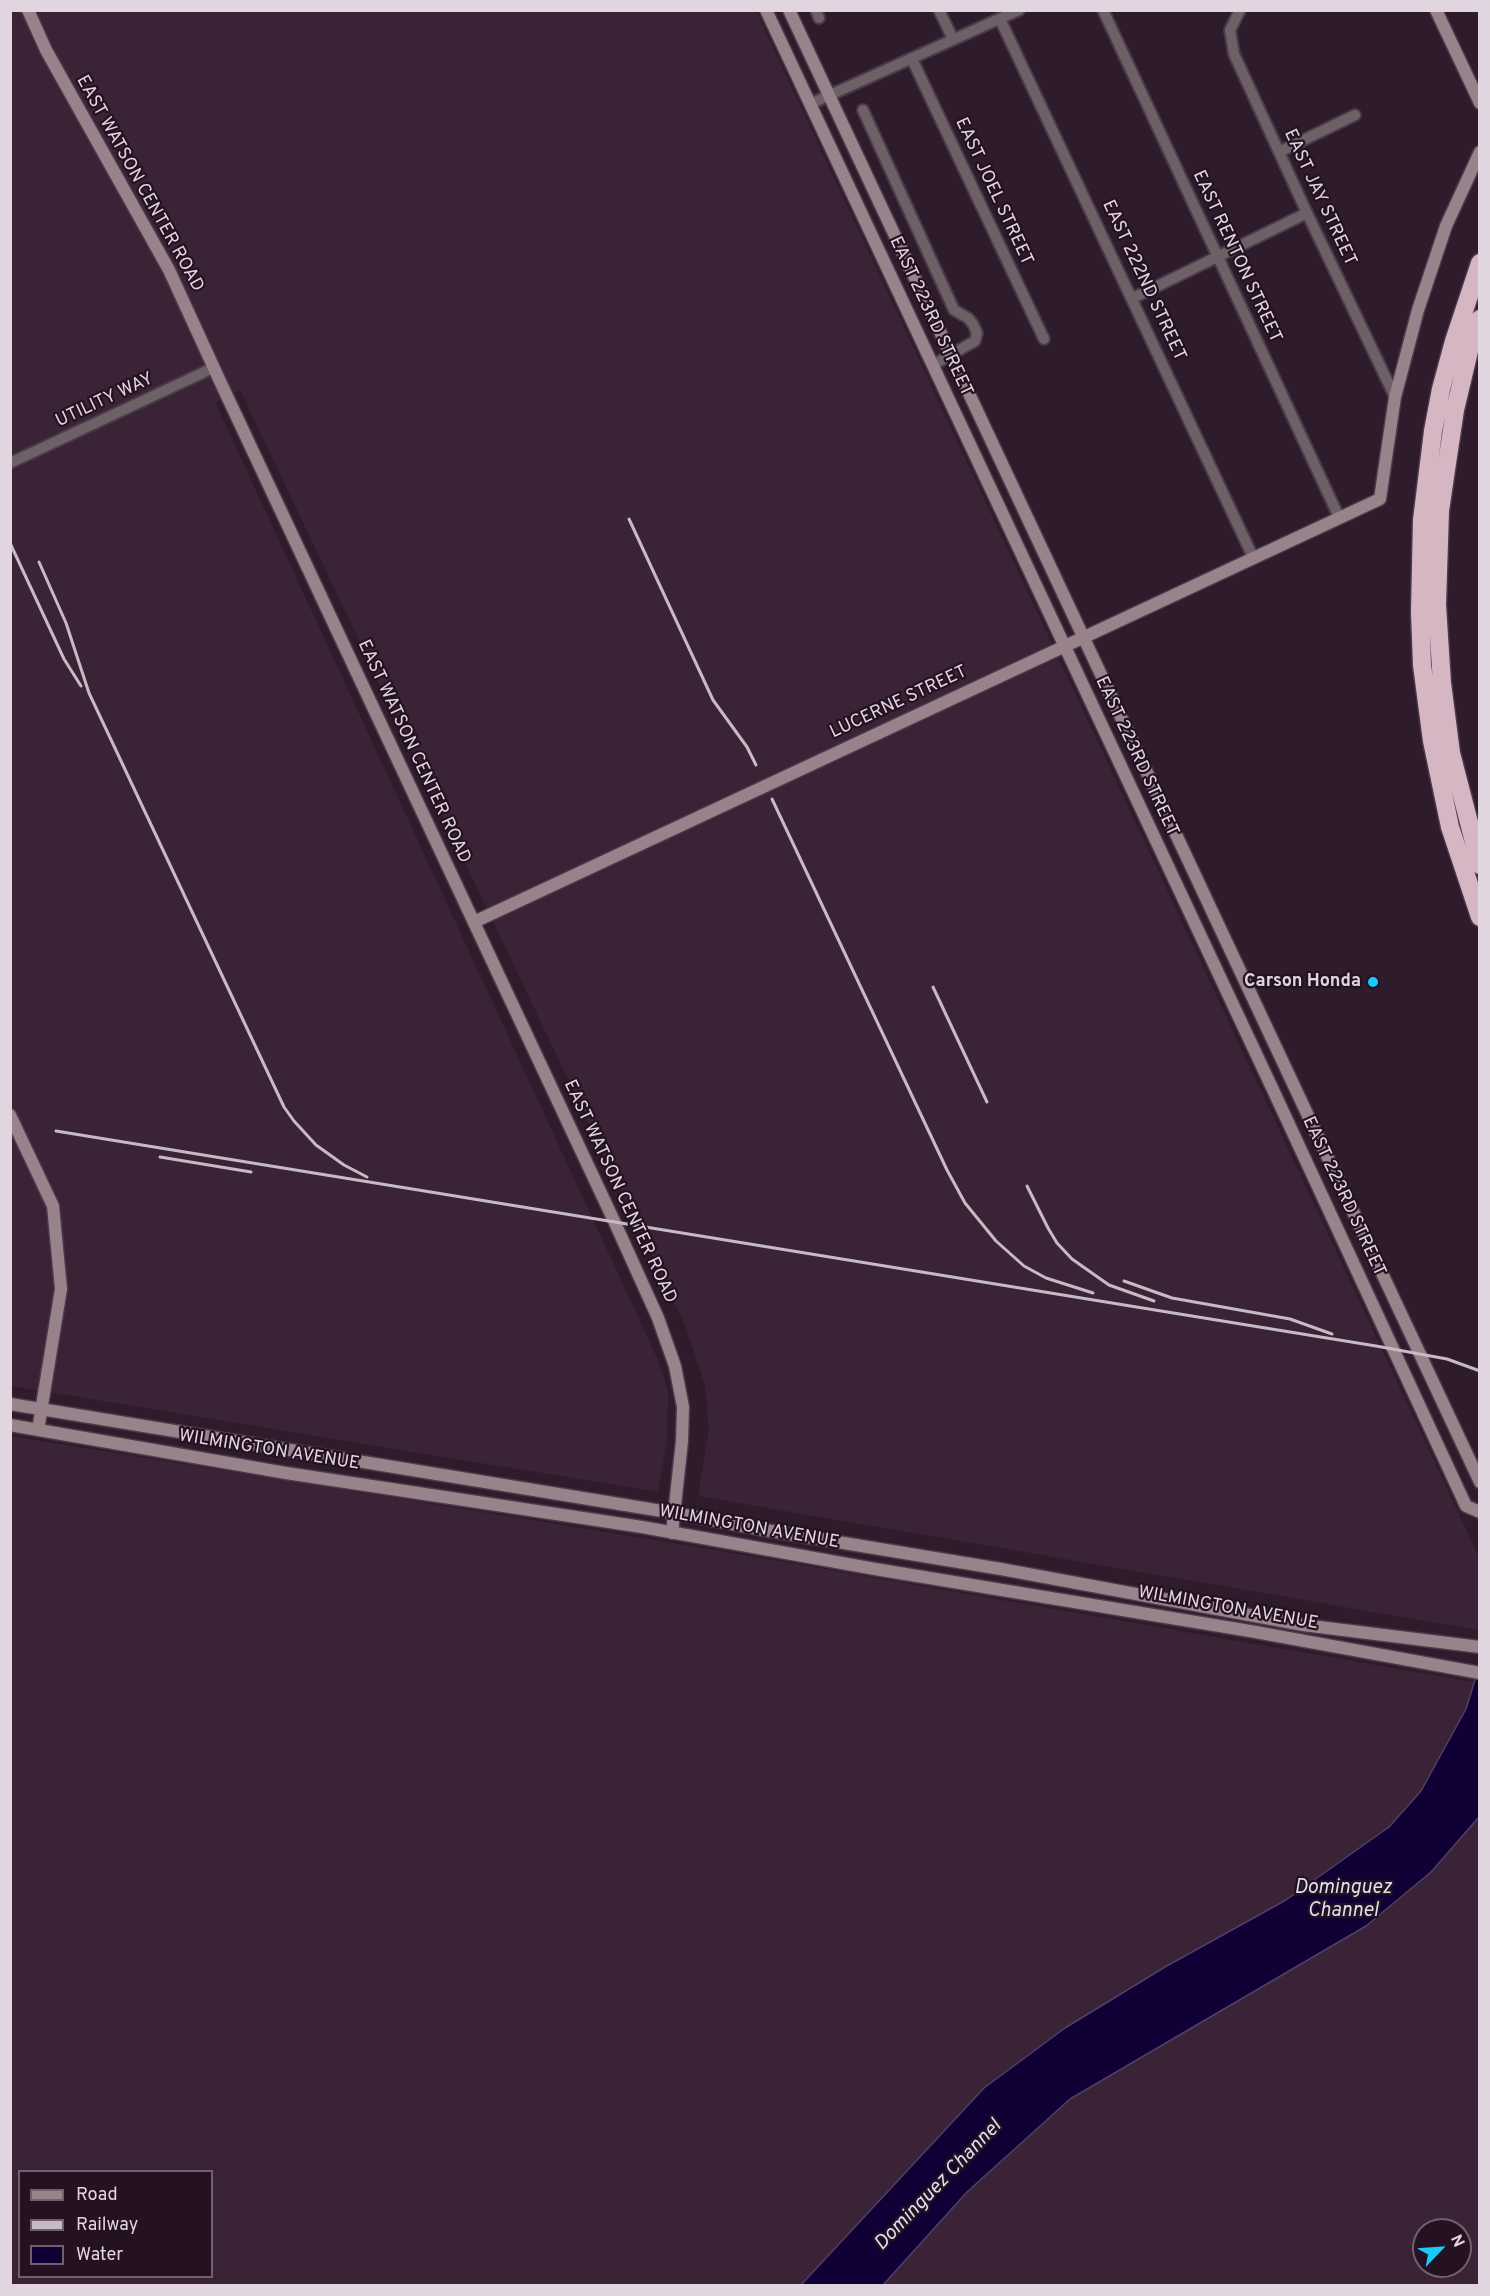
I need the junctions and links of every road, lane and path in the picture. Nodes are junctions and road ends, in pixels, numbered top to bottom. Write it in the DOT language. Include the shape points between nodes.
graph roads {
  1 [pos="28,10"];
  2 [pos="766,10"];
  3 [pos="789,10"];
  4 [pos="939,10"];
  5 [pos="1019,10"];
  6 [pos="1103,10"];
  7 [pos="1240,10"];
  8 [pos="1436,10"];
  9 [pos="1000,19"];
  10 [pos="953,39"];
  11 [pos="912,59"];
  12 [pos="830,95"];
  13 [pos="1479,103"];
  14 [pos="810,104"];
  15 [pos="863,110"];
  16 [pos="1355,115"];
  17 [pos="1279,152"];
  18 [pos="1479,152"];
  19 [pos="1307,213"];
  20 [pos="1218,257"];
  21 [pos="1479,263"];
  22 [pos="1479,297"];
  23 [pos="1133,298"];
  24 [pos="1479,319"];
  25 [pos="1044,339"];
  26 [pos="952,355"];
  27 [pos="1479,356"];
  28 [pos="933,365"];
  29 [pos="213,368"];
  30 [pos="1395,397"];
  31 [pos="10,463"];
  32 [pos="1339,517"];
  33 [pos="1253,557"];
  34 [pos="1084,637"];
  35 [pos="1064,646"];
  36 [pos="1479,828"];
  37 [pos="1479,865"];
  38 [pos="1479,882"];
  39 [pos="1479,917"];
  40 [pos="474,922"];
  41 [pos="10,1115"];
  42 [pos="10,1404"];
  43 [pos="40,1409"];
  44 [pos="10,1425"];
  45 [pos="38,1430"];
  46 [pos="1479,1482"];
  47 [pos="1479,1512"];
  48 [pos="674,1513"];
  49 [pos="672,1533"];
  50 [pos="1075,1583"];
  51 [pos="1072,1600"];
  52 [pos="1479,1647"];
  53 [pos="1477,1672"];
  1 -- 29 [label="main road, EAST WATSON CENTER ROAD" via="46,50 169,270"];
  2 -- 14 [label="main road, EAST 223RD STREET"];
  3 -- 12 [label="main road, EAST 223RD STREET"];
  4 -- 10 [label="street"];
  5 -- 9 [label="street"];
  6 -- 20 [label="street, EAST RENTON STREET"];
  7 -- 17 [label="street, EAST JAY STREET" via="1230,30 1234,54"];
  8 -- 13 [label="main road"];
  9 -- 10 [label="street"];
  9 -- 23 [label="street, EAST 222ND STREET"];
  10 -- 11 [label="street"];
  11 -- 12 [label="street"];
  11 -- 25 [label="street, EAST JOEL STREET"];
  12 -- 14 [label="street"];
  12 -- 26 [label="main road, EAST 223RD STREET"];
  14 -- 28 [label="main road, EAST 223RD STREET"];
  15 -- 26 [label="street" via="954,310 974,324 975,341"];
  16 -- 17 [label="street"];
  17 -- 19 [label="street, EAST JAY STREET"];
  18 -- 30 [label="main road" via="1446,226"];
  19 -- 20 [label="street"];
  19 -- 30 [label="street, EAST JAY STREET"];
  20 -- 23 [label="street"];
  20 -- 32 [label="street, EAST RENTON STREET"];
  21 -- 39 [label="highway" via="1454,341 1433,431 1422,520 1420,591 1422,665 1432,741 1450,827"];
  22 -- 38 [label="highway" via="1460,362 1441,454 1433,505 1431,593 1433,665 1448,768"];
  23 -- 33 [label="street, EAST 222ND STREET"];
  24 -- 37 [label="highway" via="1455,410 1446,470 1440,511 1437,605 1451,753"];
  26 -- 28 [label="street"];
  26 -- 34 [label="main road, EAST 223RD STREET"];
  27 -- 36 [label="highway" via="1456,474 1448,613 1453,695"];
  28 -- 35 [label="main road, EAST 223RD STREET"];
  29 -- 31 [label="street, UTILITY WAY"];
  29 -- 40 [label="main road, EAST WATSON CENTER ROAD"];
  30 -- 32 [label="main road, LUCERNE STREET" via="1380,499"];
  32 -- 33 [label="main road, LUCERNE STREET"];
  33 -- 34 [label="main road, LUCERNE STREET"];
  34 -- 35 [label="main road, LUCERNE STREET"];
  34 -- 46 [label="main road, EAST 223RD STREET"];
  35 -- 40 [label="main road, LUCERNE STREET"];
  35 -- 47 [label="main road, EAST 223RD STREET" via="1466,1506"];
  40 -- 48 [label="main road, EAST WATSON CENTER ROAD" via="619,1232 674,1361 683,1407"];
  41 -- 43 [label="main road" via="53,1206 61,1289"];
  42 -- 43 [label="main road, WILMINGTON AVENUE"];
  43 -- 45 [label="main road"];
  43 -- 48 [label="main road, WILMINGTON AVENUE"];
  44 -- 45 [label="main road, WILMINGTON AVENUE"];
  45 -- 49 [label="main road, WILMINGTON AVENUE"];
  48 -- 49 [label="main road, EAST WATSON CENTER ROAD"];
  48 -- 50 [label="main road, WILMINGTON AVENUE"];
  49 -- 51 [label="main road, WILMINGTON AVENUE"];
  50 -- 51 [label="main road"];
  50 -- 52 [label="main road, WILMINGTON AVENUE" via="1303,1625"];
  51 -- 53 [label="main road, WILMINGTON AVENUE"];
}
